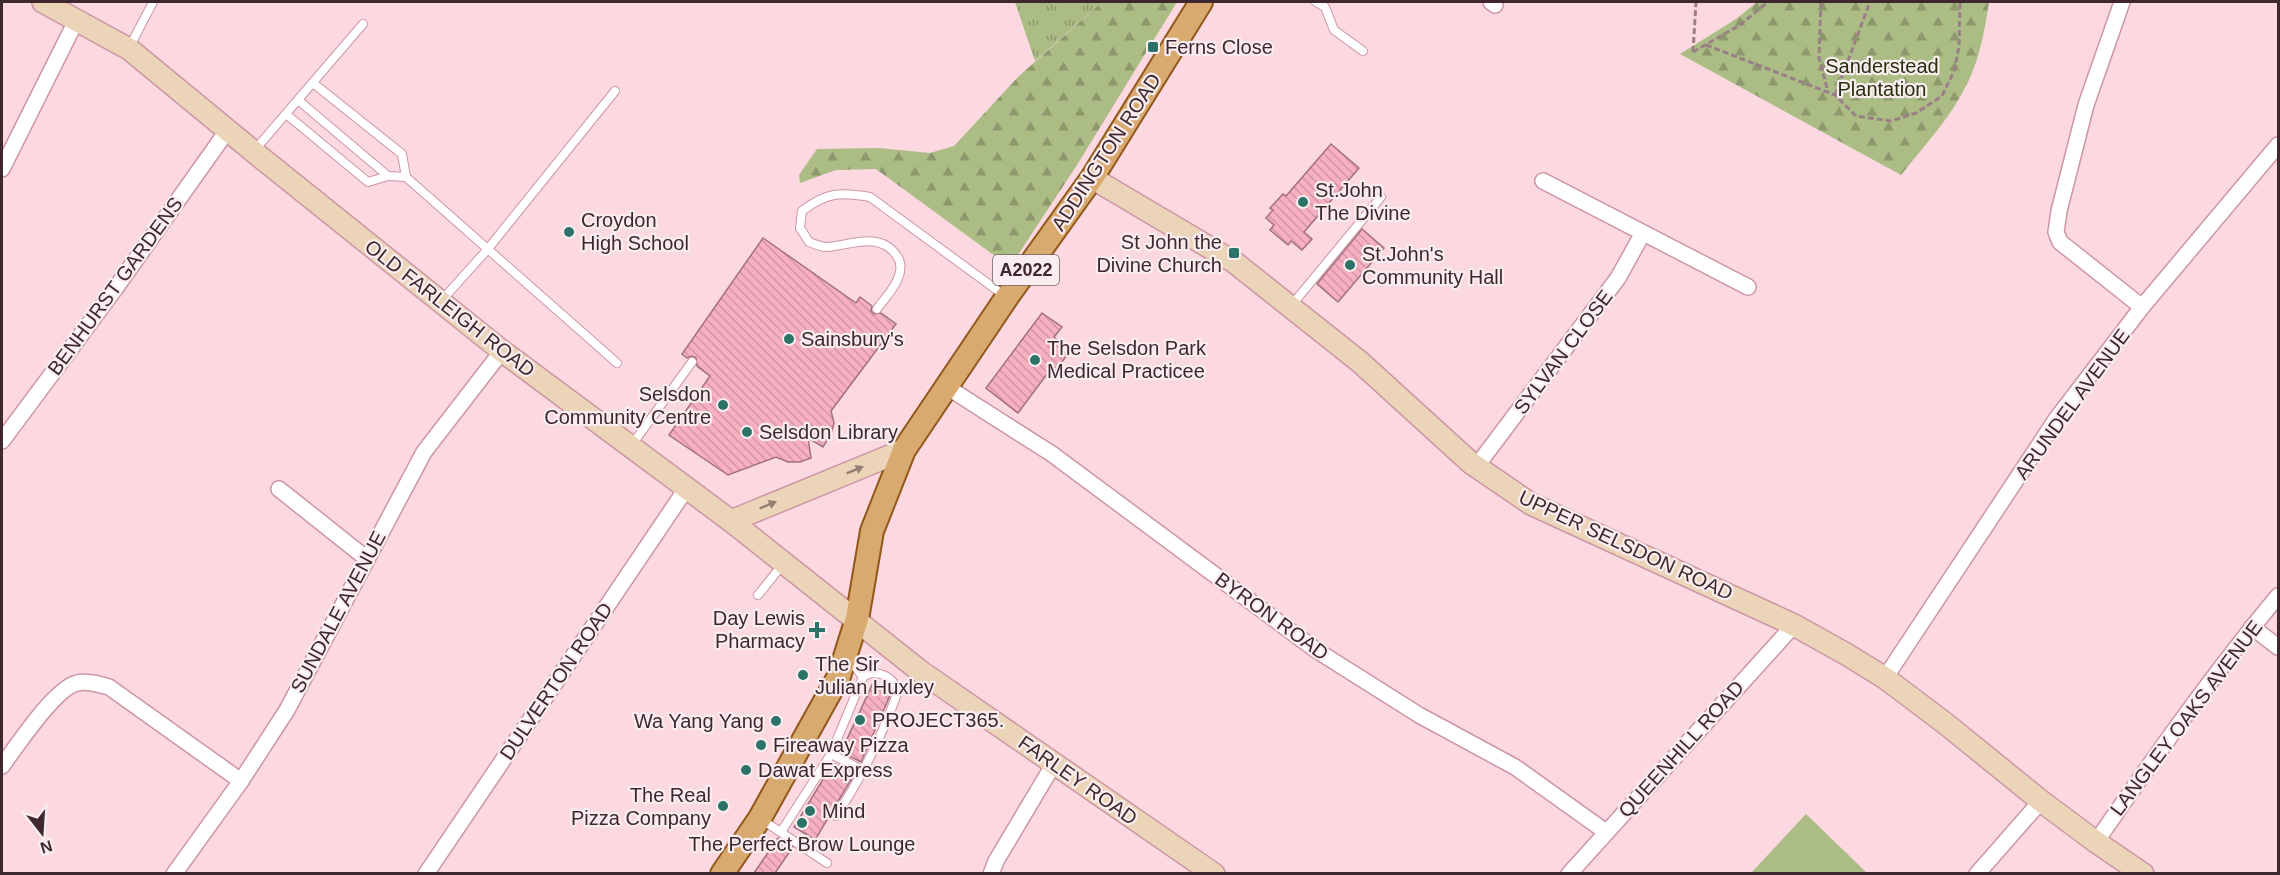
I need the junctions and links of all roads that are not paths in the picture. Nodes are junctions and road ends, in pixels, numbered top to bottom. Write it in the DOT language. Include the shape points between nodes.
graph roads {
  1 [pos="43,2"];
  2 [pos="153,2"];
  3 [pos="1201,2"];
  4 [pos="1316,2"];
  5 [pos="2122,2"];
  6 [pos="76,21"];
  7 [pos="363,24"];
  8 [pos="129,49"];
  9 [pos="1363,51"];
  10 [pos="313,82"];
  11 [pos="615,91"];
  12 [pos="298,100"];
  13 [pos="286,114"];
  14 [pos="228,131"];
  15 [pos="2278,145"];
  16 [pos="254,152"];
  17 [pos="2,169"];
  18 [pos="388,176"];
  19 [pos="406,177"];
  20 [pos="1092,178"];
  21 [pos="1543,181"];
  22 [pos="1381,197"];
  23 [pos="1643,233"];
  24 [pos="487,250"];
  25 [pos="1748,287"];
  26 [pos="1006,297"];
  27 [pos="441,301"];
  28 [pos="1290,307"];
  29 [pos="2142,307"];
  30 [pos="877,309"];
  31 [pos="502,351"];
  32 [pos="692,362"];
  33 [pos="617,363"];
  34 [pos="948,387"];
  35 [pos="2,441"];
  36 [pos="630,447"];
  37 [pos="904,450"];
  38 [pos="1476,467"];
  39 [pos="279,489"];
  40 [pos="686,489"];
  41 [pos="731,520"];
  42 [pos="367,559"];
  43 [pos="784,563"];
  44 [pos="758,595"];
  45 [pos="2278,596"];
  46 [pos="857,620"];
  47 [pos="1794,625"];
  48 [pos="2252,627"];
  49 [pos="2278,647"];
  50 [pos="846,655"];
  51 [pos="863,677"];
  52 [pos="1885,678"];
  53 [pos="831,754"];
  54 [pos="1055,762"];
  55 [pos="2,766"];
  56 [pos="864,771"];
  57 [pos="241,781"];
  58 [pos="2041,801"];
  59 [pos="836,816"];
  60 [pos="760,818"];
  61 [pos="781,832"];
  62 [pos="1606,832"];
  63 [pos="2096,842"];
  64 [pos="827,863"];
  65 [pos="174,873"];
  66 [pos="426,873"];
  67 [pos="722,873"];
  68 [pos="991,873"];
  69 [pos="1214,873"];
  70 [pos="1569,873"];
  71 [pos="1980,873"];
  72 [pos="2144,873"];
  1 -- 6 [label="street, OLD FARLEIGH ROAD"];
  2 -- 8 [label="lane"];
  3 -- 20 [label="main road, ADDINGTON ROAD / A2022"];
  4 -- 9 [label="lane" via="1325,7 1334,30"];
  5 -- 29 [label="street" via="2086,105 2056,232 2060,242"];
  6 -- 8 [label="street, OLD FARLEIGH ROAD"];
  6 -- 17 [label="street"];
  7 -- 10 [label="lane"];
  8 -- 14 [label="street, OLD FARLEIGH ROAD"];
  10 -- 12 [label="lane"];
  10 -- 19 [label="lane" via="402,154"];
  11 -- 24 [label="lane"];
  12 -- 13 [label="lane"];
  12 -- 18 [label="lane"];
  13 -- 16 [label="lane"];
  13 -- 18 [label="lane" via="369,182"];
  14 -- 16 [label="street, OLD FARLEIGH ROAD"];
  14 -- 35 [label="street, BENHURST GARDENS"];
  15 -- 29 [label="street, ARUNDEL AVENUE"];
  16 -- 27 [label="street, OLD FARLEIGH ROAD"];
  18 -- 19 [label="lane"];
  19 -- 24 [label="lane"];
  20 -- 26 [label="main road, ADDINGTON ROAD / A2022"];
  20 -- 28 [label="street, UPPER SELSDON ROAD" via="1234,262"];
  21 -- 23 [label="street"];
  22 -- 28 [label="lane"];
  23 -- 25 [label="street"];
  23 -- 38 [label="street, SYLVAN CLOSE" via="1618,278"];
  24 -- 27 [label="lane"];
  24 -- 33 [label="lane"];
  26 -- 30 [label="lane" via="870,197 843,193 816,201 802,211 800,228 809,242 824,247 876,241 892,248 900,260 899,280"];
  26 -- 34 [label="main road, ADDINGTON ROAD / A2022"];
  27 -- 31 [label="street, OLD FARLEIGH ROAD"];
  28 -- 38 [label="street, UPPER SELSDON ROAD" via="1360,362"];
  29 -- 52 [label="street, ARUNDEL AVENUE" via="2057,418"];
  31 -- 36 [label="street, OLD FARLEIGH ROAD"];
  31 -- 42 [label="street, SUNDALE AVENUE" via="424,452"];
  32 -- 36 [label="lane"];
  34 -- 37 [label="main road, ADDINGTON ROAD / A2022"];
  34 -- 62 [label="street, BYRON ROAD" via="1052,454 1316,650 1419,716 1515,766"];
  36 -- 40 [label="street, OLD FARLEIGH ROAD"];
  41 -- 37 [label="street, one-way"];
  37 -- 46 [label="main road, ADDINGTON ROAD / A2022" via="872,531"];
  38 -- 47 [label="street, UPPER SELSDON ROAD" via="1531,504"];
  39 -- 42 [label="street"];
  40 -- 41 [label="street, OLD FARLEIGH ROAD"];
  40 -- 66 [label="street, DULVERTON ROAD"];
  41 -- 43 [label="street, OLD FARLEIGH ROAD"];
  42 -- 57 [label="street, SUNDALE AVENUE" via="286,710"];
  43 -- 44 [label="lane"];
  43 -- 46 [label="street, OLD FARLEIGH ROAD"];
  45 -- 48 [label="street, LANGLEY OAKS AVENUE"];
  46 -- 50 [label="main road, ADDINGTON ROAD / A2022"];
  46 -- 54 [label="street, FARLEY ROAD" via="920,672"];
  47 -- 52 [label="street, UPPER SELSDON ROAD"];
  47 -- 62 [label="street, QUEENHILL ROAD"];
  48 -- 49 [label="street"];
  48 -- 63 [label="street, LANGLEY OAKS AVENUE" via="2164,743"];
  50 -- 51 [label="lane"];
  50 -- 60 [label="main road, ADDINGTON ROAD / A2022"];
  51 -- 53 [label="lane"];
  51 -- 56 [label="lane" via="871,673 880,675 893,682 897,691"];
  52 -- 58 [label="street, UPPER SELSDON ROAD"];
  53 -- 56 [label="lane"];
  53 -- 61 [label="lane"];
  54 -- 68 [label="street"];
  54 -- 69 [label="street, FARLEY ROAD"];
  55 -- 57 [label="street" via="57,695 75,683 92,682 109,687"];
  56 -- 59 [label="lane"];
  57 -- 65 [label="street, SUNDALE AVENUE"];
  58 -- 63 [label="street, UPPER SELSDON ROAD"];
  58 -- 71 [label="street"];
  60 -- 61 [label="lane"];
  60 -- 67 [label="main road, ADDINGTON ROAD / A2022"];
  61 -- 64 [label="lane"];
  62 -- 70 [label="street, QUEENHILL ROAD"];
  63 -- 72 [label="street, UPPER SELSDON ROAD"];
}
